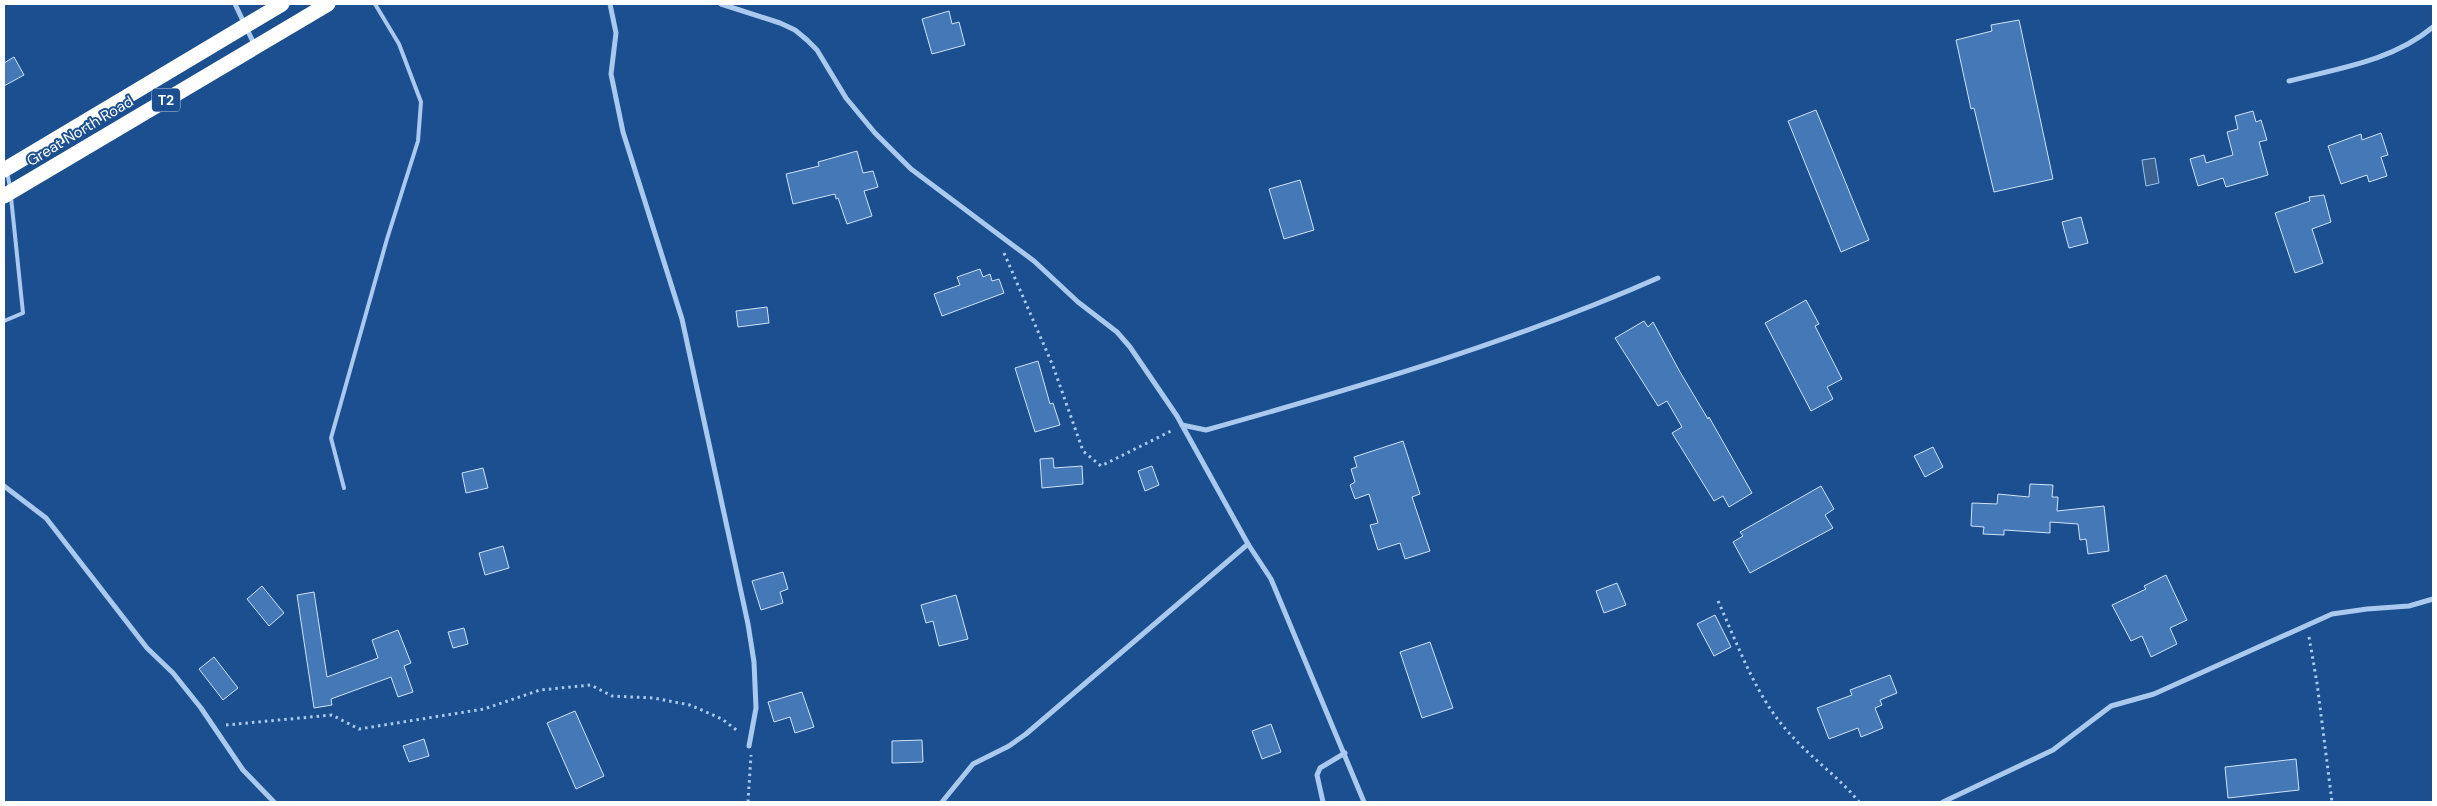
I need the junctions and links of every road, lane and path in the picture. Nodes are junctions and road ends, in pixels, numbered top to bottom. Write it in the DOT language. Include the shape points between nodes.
graph roads {
  1 [pos="235,4"];
  2 [pos="282,4"];
  3 [pos="328,4"];
  4 [pos="375,4"];
  5 [pos="610,4"];
  6 [pos="721,4"];
  7 [pos="245,26"];
  8 [pos="2433,27"];
  9 [pos="255,47"];
  10 [pos="2289,81"];
  11 [pos="5,169"];
  12 [pos="7,194"];
  13 [pos="996,233"];
  14 [pos="1658,278"];
  15 [pos="4,322"];
  16 [pos="1182,425"];
  17 [pos="4,486"];
  18 [pos="344,488"];
  19 [pos="1248,544"];
  20 [pos="2433,599"];
  21 [pos="1718,601"];
  22 [pos="2306,626"];
  23 [pos="212,726"];
  24 [pos="749,746"];
  25 [pos="1345,753"];
  26 [pos="274,802"];
  27 [pos="748,802"];
  28 [pos="942,802"];
  29 [pos="1323,802"];
  30 [pos="1364,802"];
  31 [pos="1859,802"];
  32 [pos="1943,802"];
  33 [pos="2332,802"];
  1 -- 7 [label="street"];
  2 -- 7 [label="highway, Great North Road / T2"];
  3 -- 9 [label="highway, Great North Road / T2"];
  4 -- 18 [label="lane" via="399,44 420,102 418,141 387,239 332,438"];
  5 -- 24 [label="street" via="616,33 611,74 624,132 682,319 748,624 756,708"];
  6 -- 13 [label="street" via="795,30 817,50 846,98 875,133 911,169"];
  7 -- 9 [label="street"];
  7 -- 11 [label="highway, Great North Road / T2"];
  8 -- 10 [label="street" via="2378,59"];
  9 -- 12 [label="highway, Great North Road / T2"];
  11 -- 12 [label="lane"];
  12 -- 15 [label="lane" via="23,313"];
  13 -- 16 [label="street" via="1034,261 1116,332 1148,370"];
  13 -- 16 [label="path" via="1084,451 1101,466"];
  14 -- 16 [label="street" via="1590,308 1464,352 1206,430"];
  16 -- 19 [label="street"];
  17 -- 23 [label="street" via="46,518"];
  19 -- 25 [label="street" via="1271,580"];
  19 -- 28 [label="street" via="1026,734 973,764"];
  20 -- 22 [label="street" via="2409,606 2332,614"];
  21 -- 31 [label="path" via="1757,688 1790,735"];
  22 -- 32 [label="street" via="2154,694 2111,706 2053,750"];
  22 -- 33 [label="path" via="2317,683"];
  23 -- 24 [label="path" via="332,715 359,729 484,709 540,690 591,685 612,696 654,698 690,705 738,730"];
  23 -- 26 [label="street" via="243,770"];
  24 -- 27 [label="path" via="752,760"];
  25 -- 29 [label="street" via="1320,768 1317,775"];
  25 -- 30 [label="street"];
}
